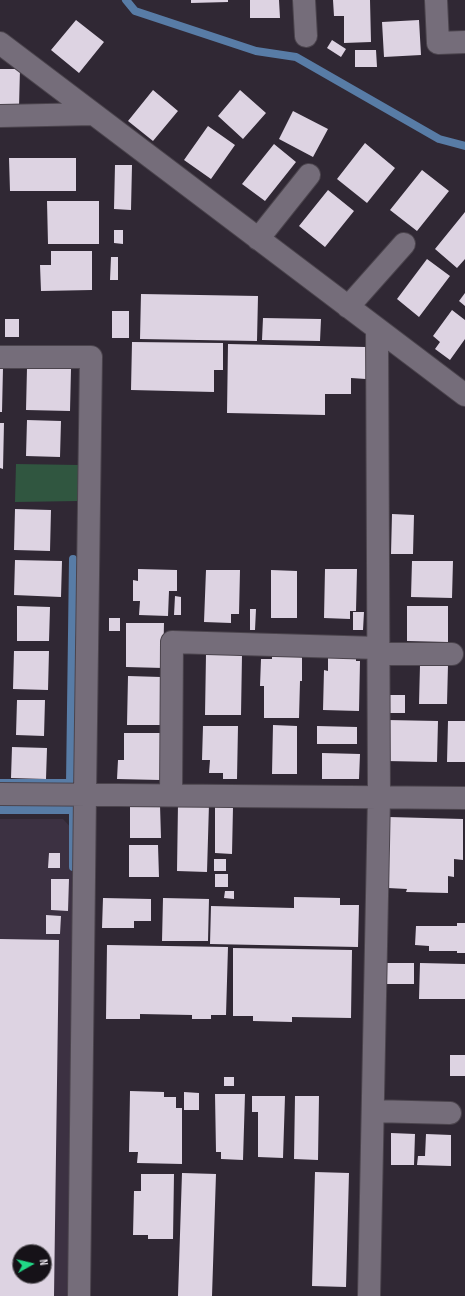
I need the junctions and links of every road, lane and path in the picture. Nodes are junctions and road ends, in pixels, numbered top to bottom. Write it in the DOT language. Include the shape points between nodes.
graph roads {
  1 [pos="304,0"];
  2 [pos="436,0"];
  3 [pos="306,36"];
  4 [pos="465,42"];
  5 [pos="0,43"];
  6 [pos="93,114"];
  7 [pos="0,116"];
  8 [pos="309,175"];
  9 [pos="258,239"];
  10 [pos="404,244"];
  11 [pos="348,307"];
  12 [pos="377,329"];
  13 [pos="0,357"];
  14 [pos="465,395"];
  15 [pos="378,651"];
  16 [pos="452,654"];
  17 [pos="0,794"];
  18 [pos="85,794"];
  19 [pos="171,795"];
  20 [pos="379,796"];
  21 [pos="465,798"];
  22 [pos="373,1111"];
  23 [pos="450,1113"];
  24 [pos="79,1296"];
  25 [pos="369,1296"];
  1 -- 3 [label="street"];
  2 -- 4 [label="street" via="438,43"];
  5 -- 6 [label="street"];
  6 -- 7 [label="street"];
  6 -- 9 [label="street"];
  8 -- 9 [label="street"];
  9 -- 11 [label="street"];
  10 -- 11 [label="street"];
  11 -- 12 [label="street"];
  12 -- 14 [label="street"];
  12 -- 15 [label="street"];
  13 -- 18 [label="street" via="91,357"];
  15 -- 16 [label="street"];
  15 -- 19 [label="street" via="172,642"];
  15 -- 20 [label="street"];
  17 -- 18 [label="street"];
  18 -- 19 [label="street"];
  18 -- 24 [label="street"];
  19 -- 20 [label="street"];
  20 -- 21 [label="street"];
  20 -- 22 [label="street"];
  22 -- 23 [label="street"];
  22 -- 25 [label="street"];
}
